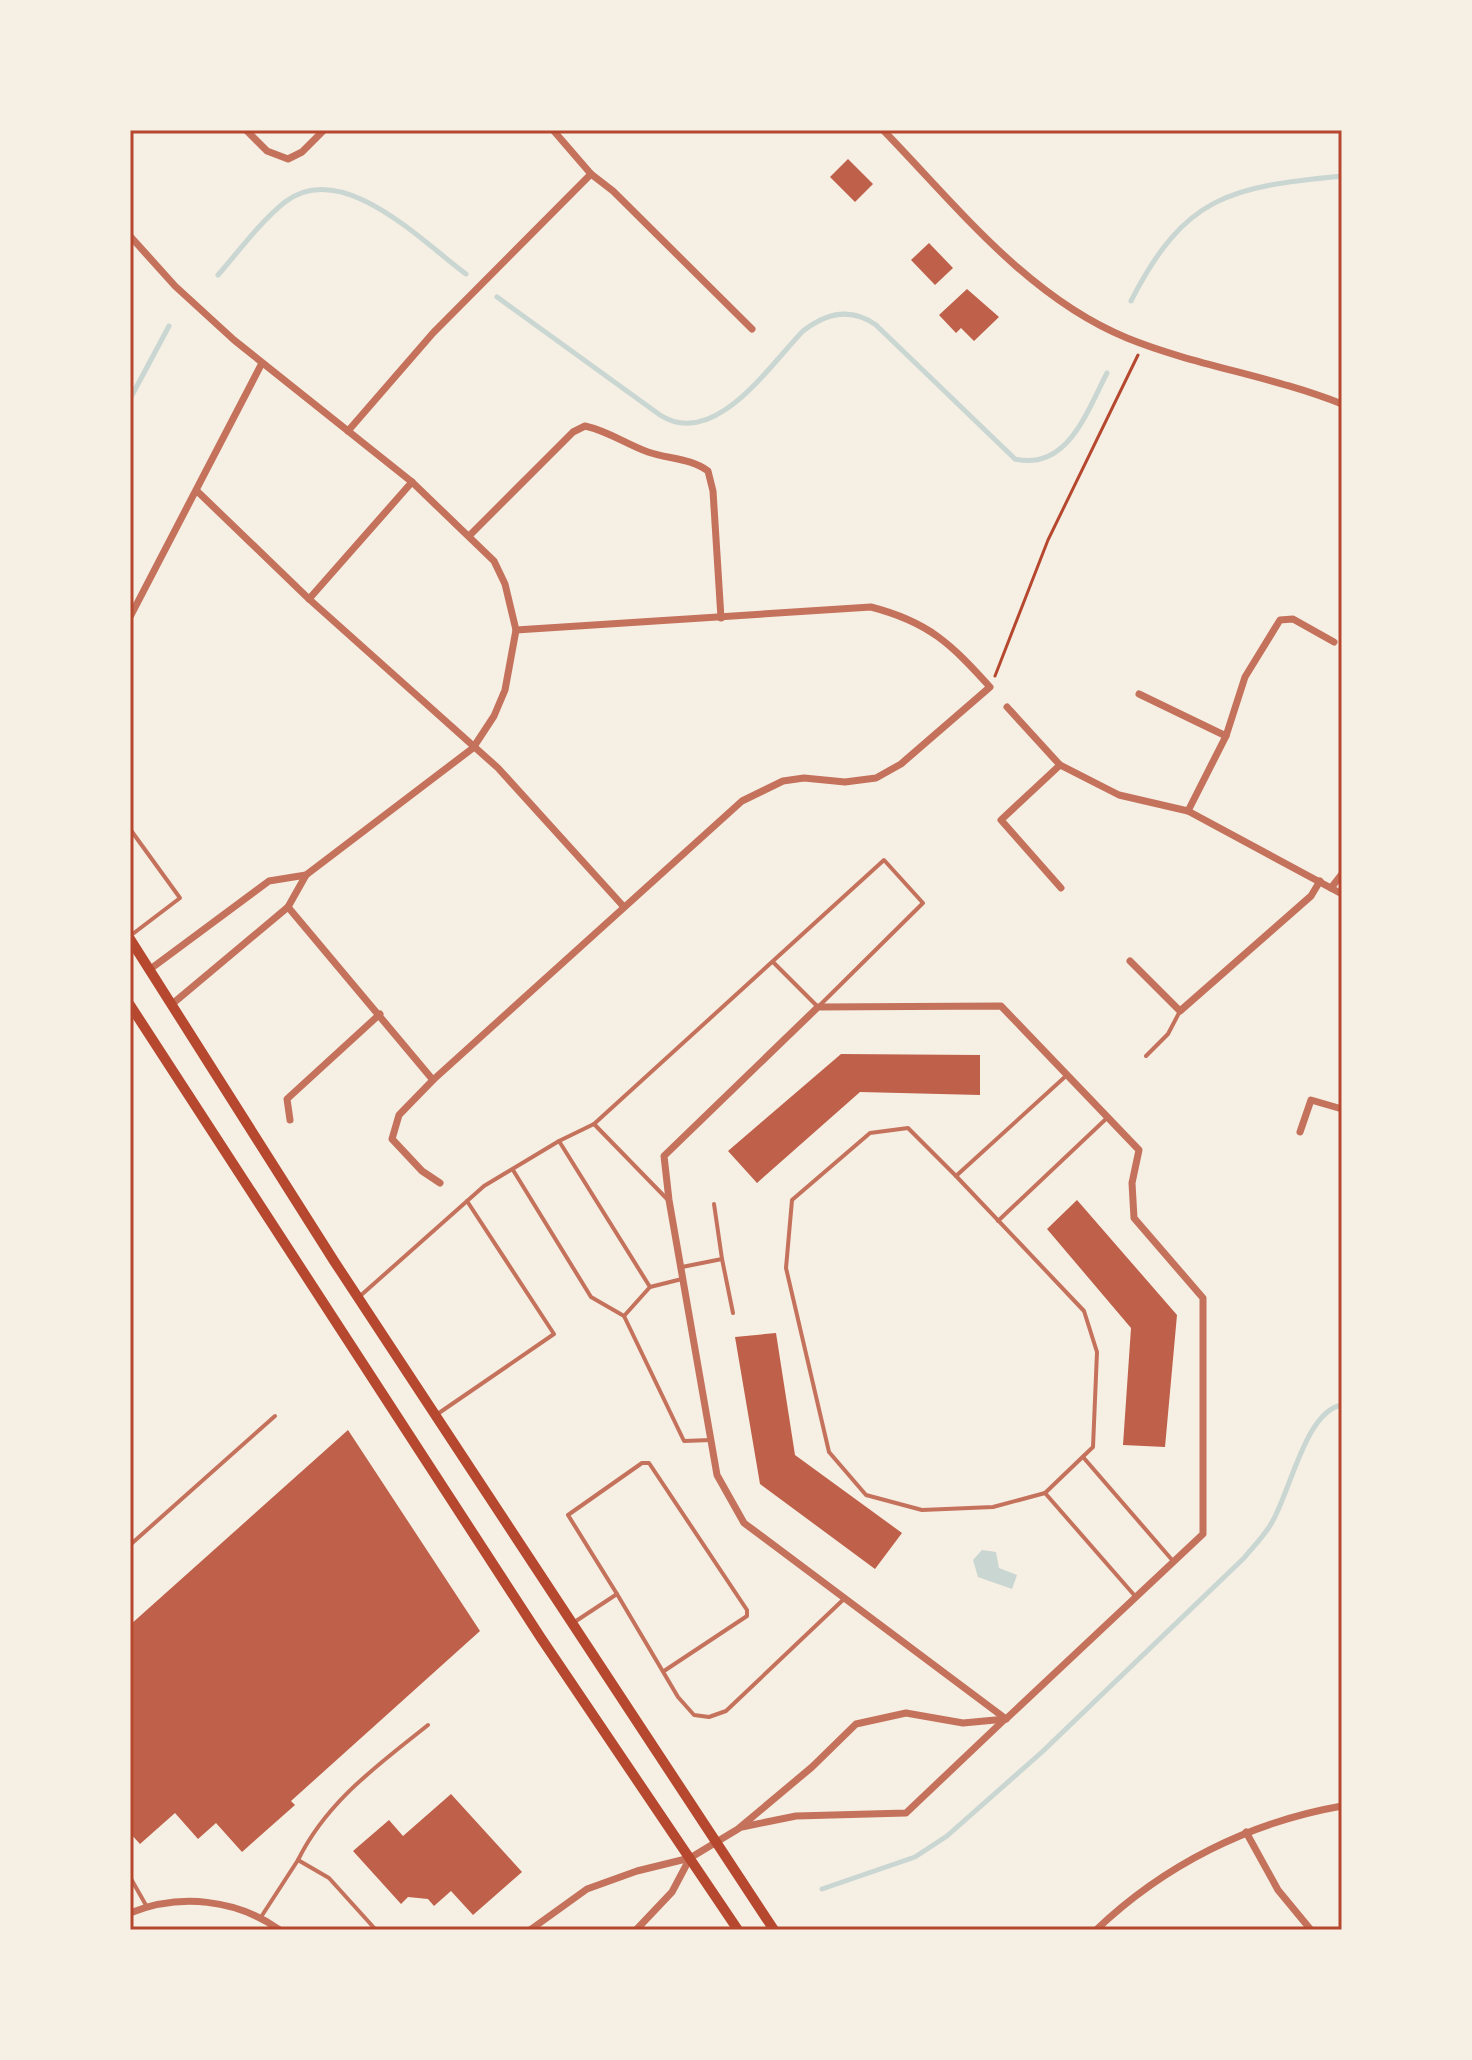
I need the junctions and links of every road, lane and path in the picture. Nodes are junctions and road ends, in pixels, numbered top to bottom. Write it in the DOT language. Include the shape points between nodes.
graph roads {
  1 [pos="246,130"];
  2 [pos="324,130"];
  3 [pos="553,130"];
  4 [pos="883,130"];
  5 [pos="591,174"];
  6 [pos="130,236"];
  7 [pos="752,329"];
  8 [pos="1144,343"];
  9 [pos="262,363"];
  10 [pos="1342,404"];
  11 [pos="348,431"];
  12 [pos="412,482"];
  13 [pos="197,491"];
  14 [pos="469,536"];
  15 [pos="309,599"];
  16 [pos="130,617"];
  17 [pos="721,618"];
  18 [pos="516,630"];
  19 [pos="1334,642"];
  20 [pos="990,687"];
  21 [pos="1139,694"];
  22 [pos="1007,707"];
  23 [pos="1226,736"];
  24 [pos="473,748"];
  25 [pos="1060,765"];
  26 [pos="1188,811"];
  27 [pos="130,829"];
  28 [pos="1342,874"];
  29 [pos="306,875"];
  30 [pos="1320,881"];
  31 [pos="1061,888"];
  32 [pos="1331,888"];
  33 [pos="1342,894"];
  34 [pos="288,907"];
  35 [pos="624,907"];
  36 [pos="130,938"];
  37 [pos="1130,961"];
  38 [pos="773,962"];
  39 [pos="149,970"];
  40 [pos="130,1005"];
  41 [pos="171,1005"];
  42 [pos="818,1007"];
  43 [pos="1180,1011"];
  44 [pos="380,1014"];
  45 [pos="1146,1056"];
  46 [pos="1067,1075"];
  47 [pos="433,1080"];
  48 [pos="1342,1109"];
  49 [pos="1108,1117"];
  50 [pos="290,1120"];
  51 [pos="594,1124"];
  52 [pos="1300,1132"];
  53 [pos="559,1141"];
  54 [pos="513,1169"];
  55 [pos="956,1176"];
  56 [pos="440,1183"];
  57 [pos="669,1200"];
  58 [pos="467,1201"];
  59 [pos="714,1204"];
  60 [pos="998,1221"];
  61 [pos="722,1259"];
  62 [pos="682,1267"];
  63 [pos="685,1279"];
  64 [pos="650,1287"];
  65 [pos="358,1298"];
  66 [pos="733,1313"];
  67 [pos="624,1316"];
  68 [pos="275,1416"];
  69 [pos="435,1416"];
  70 [pos="711,1440"];
  71 [pos="1083,1457"];
  72 [pos="1045,1493"];
  73 [pos="130,1545"];
  74 [pos="1174,1562"];
  75 [pos="617,1594"];
  76 [pos="1136,1597"];
  77 [pos="845,1598"];
  78 [pos="571,1625"];
  79 [pos="664,1671"];
  80 [pos="1006,1719"];
  81 [pos="428,1725"];
  82 [pos="1342,1806"];
  83 [pos="740,1827"];
  84 [pos="1246,1832"];
  85 [pos="715,1842"];
  86 [pos="690,1858"];
  87 [pos="298,1860"];
  88 [pos="130,1877"];
  89 [pos="147,1907"];
  90 [pos="130,1913"];
  91 [pos="261,1918"];
  92 [pos="280,1930"];
  93 [pos="376,1930"];
  94 [pos="530,1930"];
  95 [pos="636,1930"];
  96 [pos="738,1930"];
  97 [pos="774,1930"];
  98 [pos="1096,1930"];
  99 [pos="1311,1930"];
  1 -- 2 [label="street" via="267,151 288,159"];
  3 -- 5 [label="street"];
  4 -- 8 [label="street" via="1033,281 1083,316"];
  5 -- 7 [label="street"];
  5 -- 11 [label="street" via="433,333"];
  6 -- 9 [label="street" via="196,306"];
  8 -- 10 [label="street"];
  8 -- 20 [label="path" via="1048,540"];
  9 -- 11 [label="street"];
  9 -- 13 [label="street"];
  11 -- 12 [label="street"];
  12 -- 14 [label="street"];
  12 -- 15 [label="street"];
  13 -- 15 [label="street"];
  13 -- 16 [label="street"];
  14 -- 17 [label="street" via="573,432 585,426 604,431 708,471"];
  14 -- 18 [label="street" via="494,561"];
  15 -- 24 [label="street"];
  17 -- 18 [label="street"];
  17 -- 20 [label="street" via="871,607 895,613 947,641"];
  18 -- 24 [label="street" via="505,690"];
  19 -- 23 [label="street" via="1293,619 1280,620 1245,677"];
  20 -- 35 [label="street" via="901,764 876,778 804,778 760,789"];
  21 -- 23 [label="street"];
  22 -- 25 [label="street"];
  23 -- 26 [label="street"];
  24 -- 29 [label="street"];
  24 -- 35 [label="street" via="498,768"];
  25 -- 26 [label="street" via="1119,795"];
  25 -- 31 [label="street" via="1001,820"];
  26 -- 30 [label="street"];
  27 -- 36 [label="lane" via="180,898"];
  28 -- 32 [label="street"];
  29 -- 34 [label="street"];
  29 -- 39 [label="street" via="269,881"];
  30 -- 32 [label="street"];
  30 -- 43 [label="street" via="1311,896"];
  32 -- 33 [label="street"];
  34 -- 41 [label="street"];
  34 -- 44 [label="street"];
  35 -- 47 [label="street"];
  36 -- 39 [label="main road"];
  37 -- 43 [label="street"];
  38 -- 42 [label="lane"];
  38 -- 42 [label="lane" via="884,860 923,903"];
  38 -- 51 [label="lane"];
  39 -- 41 [label="main road"];
  40 -- 86 [label="main road"];
  41 -- 65 [label="main road"];
  42 -- 46 [label="street" via="1001,1006"];
  42 -- 57 [label="street" via="664,1156"];
  43 -- 45 [label="lane" via="1168,1034"];
  44 -- 47 [label="street"];
  44 -- 50 [label="street" via="287,1099"];
  46 -- 49 [label="street"];
  46 -- 55 [label="lane"];
  47 -- 56 [label="street" via="399,1115 392,1139"];
  48 -- 52 [label="street" via="1311,1100"];
  49 -- 60 [label="lane"];
  49 -- 74 [label="street" via="1139,1150 1132,1183 1134,1218 1203,1298 1203,1534"];
  51 -- 53 [label="lane"];
  51 -- 57 [label="lane"];
  53 -- 54 [label="lane"];
  53 -- 64 [label="lane"];
  54 -- 58 [label="lane"];
  54 -- 67 [label="lane" via="591,1297"];
  55 -- 60 [label="lane"];
  55 -- 72 [label="lane" via="908,1128 870,1133 792,1200 786,1268 829,1452 866,1495 922,1510 993,1507"];
  57 -- 62 [label="street"];
  58 -- 65 [label="lane"];
  58 -- 69 [label="lane" via="554,1334"];
  59 -- 61 [label="lane"];
  60 -- 71 [label="lane" via="1084,1311 1097,1352 1093,1447"];
  61 -- 62 [label="lane"];
  61 -- 66 [label="lane"];
  62 -- 63 [label="street"];
  63 -- 64 [label="lane"];
  63 -- 70 [label="street"];
  64 -- 67 [label="lane"];
  65 -- 69 [label="main road"];
  67 -- 70 [label="lane" via="684,1441"];
  68 -- 73 [label="lane"];
  69 -- 78 [label="main road"];
  70 -- 77 [label="street" via="717,1475 744,1523"];
  71 -- 72 [label="lane"];
  71 -- 74 [label="lane"];
  72 -- 76 [label="lane"];
  74 -- 76 [label="street"];
  75 -- 78 [label="lane"];
  75 -- 79 [label="lane"];
  75 -- 79 [label="lane" via="568,1515 642,1463 653,1464 747,1610 747,1616 719,1637"];
  76 -- 80 [label="street"];
  77 -- 79 [label="lane" via="726,1711 694,1715"];
  77 -- 80 [label="street"];
  78 -- 85 [label="main road"];
  80 -- 83 [label="street" via="906,1813 796,1816"];
  80 -- 83 [label="street" via="963,1723 906,1713 856,1724"];
  81 -- 87 [label="lane" via="349,1788 313,1829"];
  82 -- 84 [label="street"];
  83 -- 85 [label="street"];
  84 -- 98 [label="street" via="1178,1867"];
  84 -- 99 [label="street" via="1278,1890"];
  85 -- 86 [label="street"];
  85 -- 97 [label="main road"];
  86 -- 94 [label="street" via="587,1889"];
  86 -- 95 [label="street" via="672,1892"];
  86 -- 96 [label="main road"];
  87 -- 91 [label="lane"];
  87 -- 93 [label="lane" via="329,1878"];
  88 -- 89 [label="lane"];
  89 -- 90 [label="street"];
  89 -- 91 [label="street" via="191,1899"];
  91 -- 92 [label="street"];
}
